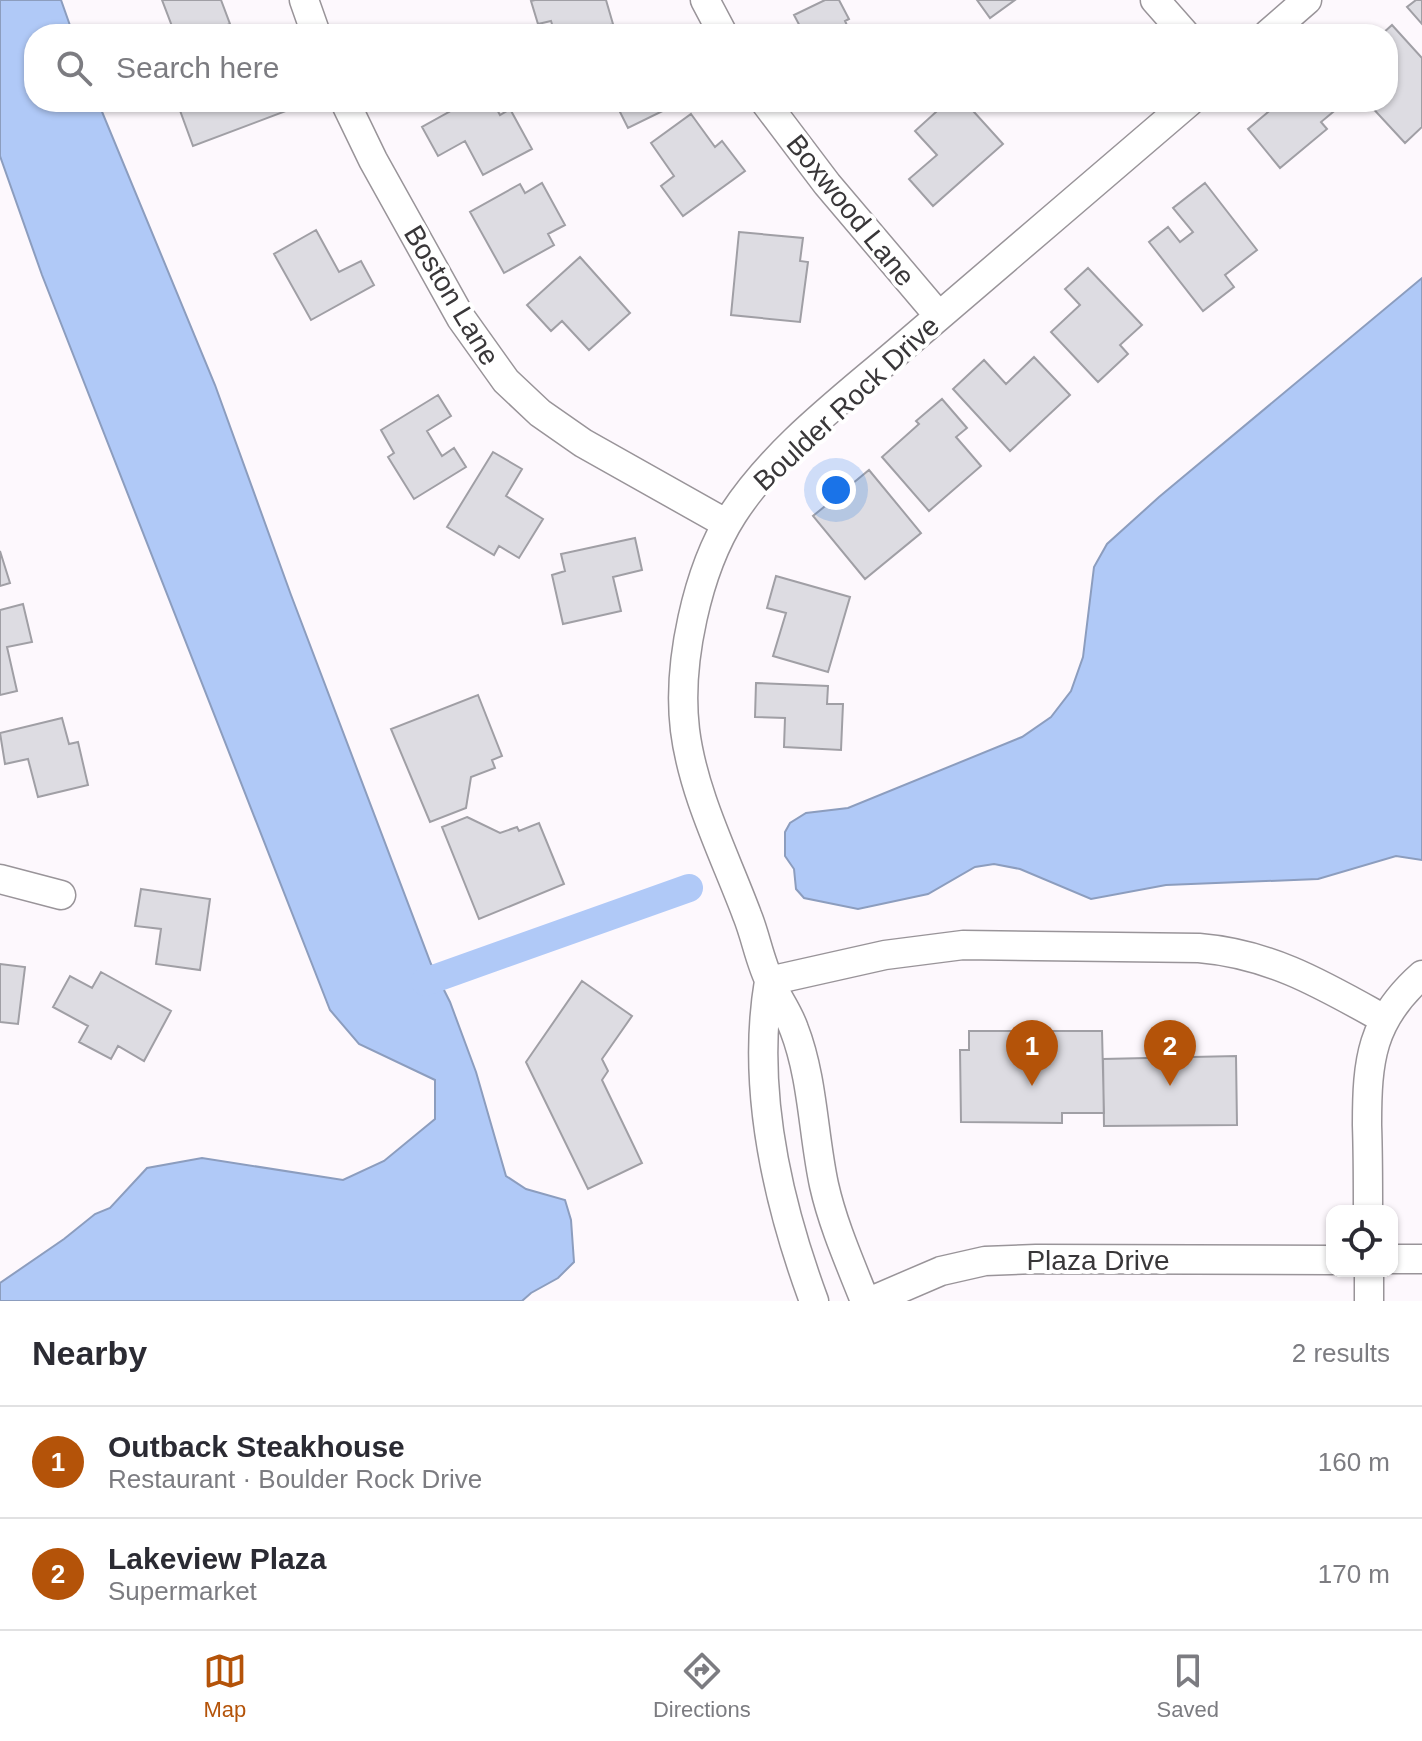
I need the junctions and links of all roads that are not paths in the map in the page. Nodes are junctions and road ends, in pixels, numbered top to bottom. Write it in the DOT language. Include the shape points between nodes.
graph roads {
  1 [pos="304,0"];
  2 [pos="705,0"];
  3 [pos="1155,0"];
  4 [pos="1307,0"];
  5 [pos="312,24"];
  6 [pos="718,24"];
  7 [pos="1176,24"];
  8 [pos="1279,24"];
  9 [pos="350,112"];
  10 [pos="773,112"];
  11 [pos="1177,112"];
  12 [pos="939,316"];
  13 [pos="727,524"];
  14 [pos="0,879"];
  15 [pos="61,895"];
  16 [pos="1422,975"];
  17 [pos="769,981"];
  18 [pos="1384,1019"];
  19 [pos="1368,1205"];
  20 [pos="1398,1259"];
  21 [pos="1422,1259"];
  22 [pos="1326,1260"];
  23 [pos="1369,1277"];
  24 [pos="814,1301"];
  25 [pos="868,1301"];
  26 [pos="1369,1301"];
  1 -- 5 [label="street"];
  2 -- 6 [label="street"];
  3 -- 7 [label="street"];
  4 -- 8 [label="street"];
  9 -- 13 [label="street, Boston Lane" via="461,318 506,381 583,443"];
  10 -- 12 [label="street, Boxwood Lane"];
  11 -- 12 [label="street, Boulder Rock Drive"];
  12 -- 13 [label="street, Boulder Rock Drive" via="787,450"];
  13 -- 17 [label="street, Boulder Rock Drive" via="708,566 691,629 684,724 703,799"];
  14 -- 15 [label="street"];
  16 -- 18 [label="street"];
  17 -- 18 [label="street" via="885,955 963,945 1199,948 1229,950 1286,967"];
  17 -- 24 [label="street, Boulder Rock Drive" via="763,1038 772,1154"];
  17 -- 25 [label="street, Boulder Rock Drive" via="796,1032 825,1189"];
  18 -- 19 [label="street" via="1369,1063"];
  20 -- 21 [label="street"];
  22 -- 25 [label="street, Plaza Drive" via="985,1261 941,1271"];
  23 -- 26 [label="street"];
}
